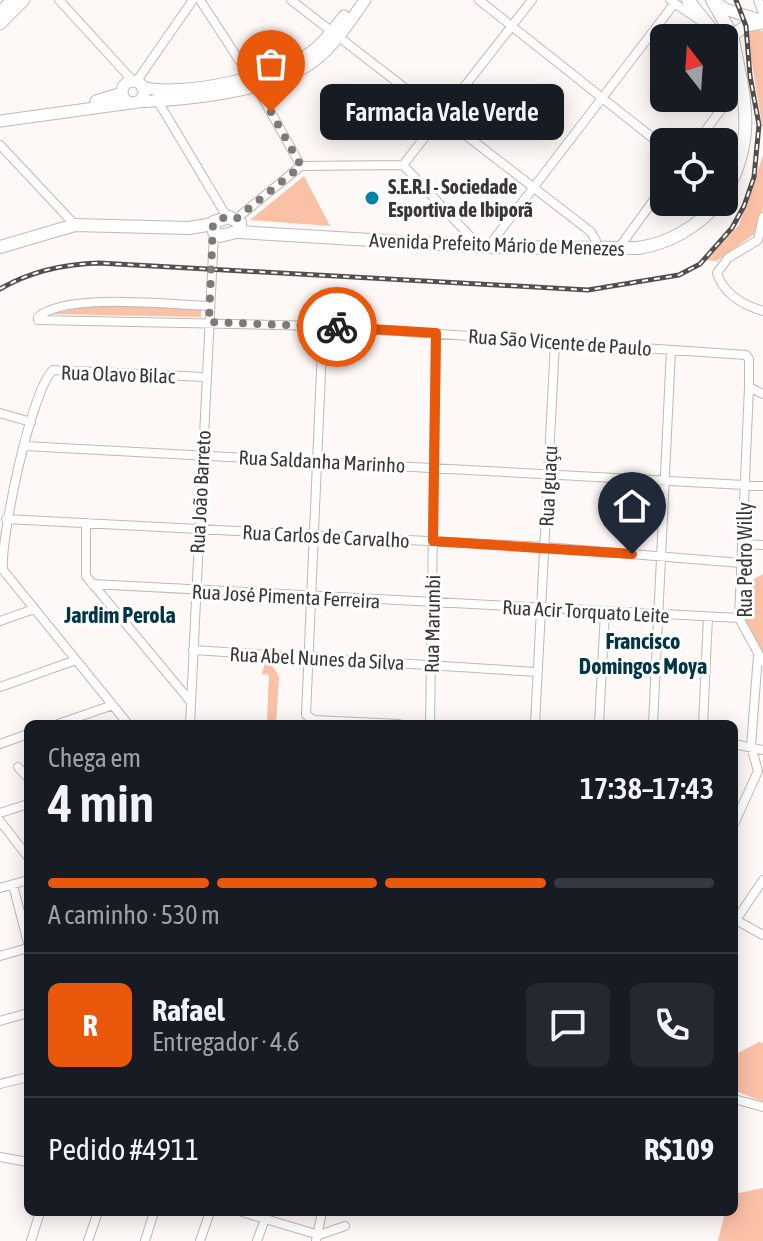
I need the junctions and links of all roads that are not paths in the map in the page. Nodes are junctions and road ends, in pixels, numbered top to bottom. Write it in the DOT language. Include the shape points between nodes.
graph roads {
  1 [pos="12,0"];
  2 [pos="24,0"];
  3 [pos="59,0"];
  4 [pos="193,0"];
  5 [pos="200,0"];
  6 [pos="291,0"];
  7 [pos="356,0"];
  8 [pos="365,0"];
  9 [pos="479,0"];
  10 [pos="532,0"];
  11 [pos="688,0"];
  12 [pos="712,0"];
  13 [pos="758,0"];
  14 [pos="672,2"];
  15 [pos="763,13"];
  16 [pos="1,19"];
  17 [pos="763,22"];
  18 [pos="705,24"];
  19 [pos="705,24"];
  20 [pos="726,24"];
  21 [pos="513,27"];
  22 [pos="738,31"];
  23 [pos="336,33"];
  24 [pos="738,66"];
  25 [pos="738,76"];
  26 [pos="253,82"];
  27 [pos="741,82"];
  28 [pos="144,88"];
  29 [pos="122,93"];
  30 [pos="603,98"];
  31 [pos="134,103"];
  32 [pos="36,113"];
  33 [pos="444,116"];
  34 [pos="0,118"];
  35 [pos="707,128"];
  36 [pos="650,136"];
  37 [pos="0,145"];
  38 [pos="403,165"];
  39 [pos="301,166"];
  40 [pos="738,168"];
  41 [pos="534,188"];
  42 [pos="650,205"];
  43 [pos="705,216"];
  44 [pos="763,217"];
  45 [pos="75,225"];
  46 [pos="226,226"];
  47 [pos="760,240"];
  48 [pos="0,247"];
  49 [pos="484,247"];
  50 [pos="618,249"];
  51 [pos="595,251"];
  52 [pos="212,260"];
  53 [pos="210,306"];
  54 [pos="763,311"];
  55 [pos="209,322"];
  56 [pos="323,326"];
  57 [pos="436,333"];
  58 [pos="555,343"];
  59 [pos="671,350"];
  60 [pos="748,357"];
  61 [pos="205,377"];
  62 [pos="749,387"];
  63 [pos="763,394"];
  64 [pos="0,413"];
  65 [pos="31,422"];
  66 [pos="25,446"];
  67 [pos="202,456"];
  68 [pos="316,461"];
  69 [pos="433,467"];
  70 [pos="549,474"];
  71 [pos="665,481"];
  72 [pos="745,485"];
  73 [pos="763,486"];
  74 [pos="0,497"];
  75 [pos="11,499"];
  76 [pos="6,519"];
  77 [pos="86,523"];
  78 [pos="198,529"];
  79 [pos="312,535"];
  80 [pos="433,541"];
  81 [pos="742,544"];
  82 [pos="763,545"];
  83 [pos="545,547"];
  84 [pos="661,556"];
  85 [pos="741,563"];
  86 [pos="92,584"];
  87 [pos="195,592"];
  88 [pos="310,597"];
  89 [pos="433,602"];
  90 [pos="34,609"];
  91 [pos="541,610"];
  92 [pos="605,612"];
  93 [pos="659,614"];
  94 [pos="708,617"];
  95 [pos="739,618"];
  96 [pos="0,621"];
  97 [pos="193,650"];
  98 [pos="308,657"];
  99 [pos="760,658"];
  100 [pos="76,660"];
  101 [pos="431,664"];
  102 [pos="537,672"];
  103 [pos="0,687"];
  104 [pos="191,702"];
  105 [pos="113,705"];
  106 [pos="70,720"];
  107 [pos="125,720"];
  108 [pos="190,720"];
  109 [pos="320,720"];
  110 [pos="430,720"];
  111 [pos="535,720"];
  112 [pos="599,720"];
  113 [pos="653,720"];
  114 [pos="703,720"];
  115 [pos="24,735"];
  116 [pos="0,744"];
  117 [pos="738,744"];
  118 [pos="751,746"];
  119 [pos="763,750"];
  120 [pos="18,767"];
  121 [pos="24,774"];
  122 [pos="24,805"];
  123 [pos="0,813"];
  124 [pos="738,815"];
  125 [pos="0,821"];
  126 [pos="4,832"];
  127 [pos="24,853"];
  128 [pos="763,880"];
  129 [pos="24,881"];
  130 [pos="13,885"];
  131 [pos="0,888"];
  132 [pos="738,915"];
  133 [pos="738,921"];
  134 [pos="24,929"];
  135 [pos="763,935"];
  136 [pos="24,947"];
  137 [pos="0,956"];
  138 [pos="24,1014"];
  139 [pos="0,1021"];
  140 [pos="24,1078"];
  141 [pos="0,1084"];
  142 [pos="738,1100"];
  143 [pos="763,1107"];
  144 [pos="0,1157"];
  145 [pos="24,1159"];
  146 [pos="39,1216"];
  147 [pos="97,1216"];
  148 [pos="153,1216"];
  149 [pos="209,1216"];
  150 [pos="255,1216"];
  151 [pos="321,1216"];
  152 [pos="265,1219"];
  153 [pos="345,1226"];
  154 [pos="318,1238"];
  155 [pos="31,1241"];
  156 [pos="88,1241"];
  157 [pos="145,1241"];
  158 [pos="200,1241"];
  159 [pos="257,1241"];
  1 -- 16 [label="main road"];
  2 -- 16 [label="main road"];
  3 -- 28 [label="street"];
  4 -- 28 [label="street"];
  5 -- 26 [label="street"];
  6 -- 23 [label="street"];
  7 -- 23 [label="main road"];
  8 -- 23 [label="main road"];
  9 -- 21 [label="street"];
  10 -- 21 [label="street"];
  11 -- 18 [label="main road"];
  12 -- 17 [label="main road"];
  12 -- 20 [label="main road"];
  13 -- 15 [label="street"];
  14 -- 19 [label="street"];
  14 -- 30 [label="street"];
  17 -- 22 [label="main road"];
  21 -- 30 [label="street"];
  21 -- 33 [label="street"];
  23 -- 26 [label="main road" via="305,67"];
  23 -- 33 [label="street"];
  24 -- 27 [label="main road"];
  25 -- 27 [label="main road"];
  26 -- 28 [label="main road" via="207,90"];
  26 -- 39 [label="street"];
  27 -- 35 [label="street"];
  27 -- 40 [label="main road" via="747,123"];
  28 -- 29 [label="main road" via="126,84"];
  28 -- 31 [label="main road"];
  28 -- 46 [label="street, Rua João Barreto" via="216,200"];
  29 -- 31 [label="main road"];
  29 -- 32 [label="main road"];
  30 -- 36 [label="street"];
  30 -- 41 [label="street"];
  31 -- 32 [label="main road"];
  32 -- 34 [label="main road"];
  33 -- 38 [label="street"];
  33 -- 41 [label="street"];
  37 -- 45 [label="street"];
  38 -- 39 [label="street"];
  38 -- 49 [label="street"];
  39 -- 46 [label="street"];
  41 -- 49 [label="street"];
  41 -- 51 [label="street" via="591,232"];
  42 -- 50 [label="street"];
  43 -- 50 [label="main road, Avenida Prefeito Mário de Menezes" via="655,246"];
  44 -- 47 [label="street"];
  45 -- 46 [label="main road, Avenida Prefeito Mário de Menezes"];
  45 -- 48 [label="main road, Avenida Prefeito Mário de Menezes"];
  46 -- 49 [label="main road, Avenida Prefeito Mário de Menezes"];
  46 -- 52 [label="street, Rua João Barreto"];
  46 -- 52 [label="street"];
  47 -- 54 [label="street" via="728,258 717,273 742,305"];
  49 -- 51 [label="main road, Avenida Prefeito Mário de Menezes"];
  50 -- 51 [label="main road, Avenida Prefeito Mário de Menezes"];
  52 -- 53 [label="street, Rua João Barreto"];
  53 -- 55 [label="street, Rua João Barreto"];
  53 -- 55 [label="street, Rua São Vicente de Paulo" via="89,303 38,317"];
  55 -- 56 [label="street, Rua São Vicente de Paulo"];
  55 -- 61 [label="street, Rua João Barreto"];
  56 -- 57 [label="street, Rua São Vicente de Paulo"];
  56 -- 68 [label="street"];
  57 -- 58 [label="street, Rua São Vicente de Paulo"];
  57 -- 69 [label="street, Rua Marumbi"];
  58 -- 59 [label="street, Rua São Vicente de Paulo"];
  58 -- 70 [label="street, Rua Iguaçu"];
  59 -- 60 [label="street, Rua São Vicente de Paulo"];
  59 -- 71 [label="street"];
  60 -- 62 [label="street, Rua Pedro Willy"];
  61 -- 65 [label="street, Rua Olavo Bilac" via="53,370"];
  61 -- 67 [label="street, Rua João Barreto"];
  62 -- 63 [label="street"];
  62 -- 72 [label="street, Rua Pedro Willy"];
  64 -- 65 [label="street"];
  65 -- 66 [label="street, Rua Olavo Bilac"];
  66 -- 67 [label="street, Rua Saldanha Marinho"];
  66 -- 75 [label="street, Rua Olavo Bilac"];
  67 -- 68 [label="street, Rua Saldanha Marinho"];
  67 -- 78 [label="street, Rua João Barreto"];
  68 -- 69 [label="street, Rua Saldanha Marinho"];
  68 -- 79 [label="street"];
  69 -- 70 [label="street, Rua Saldanha Marinho"];
  69 -- 80 [label="street, Rua Marumbi"];
  70 -- 71 [label="street, Rua Saldanha Marinho"];
  70 -- 83 [label="street, Rua Iguaçu"];
  71 -- 72 [label="street, Rua Saldanha Marinho"];
  71 -- 84 [label="street"];
  72 -- 73 [label="street, Rua Saldanha Marinho"];
  72 -- 81 [label="street, Rua Pedro Willy"];
  74 -- 75 [label="street"];
  75 -- 76 [label="street, Rua Olavo Bilac"];
  76 -- 77 [label="street, Rua Carlos de Carvalho"];
  76 -- 90 [label="street, Rua Olavo Bilac" via="3,570"];
  77 -- 78 [label="street, Rua Carlos de Carvalho"];
  77 -- 86 [label="street" via="83,562"];
  78 -- 79 [label="street, Rua Carlos de Carvalho"];
  78 -- 87 [label="street, Rua João Barreto"];
  79 -- 80 [label="street, Rua Carlos de Carvalho"];
  79 -- 88 [label="street"];
  80 -- 83 [label="street, Rua Carlos de Carvalho"];
  80 -- 89 [label="street, Rua Marumbi"];
  81 -- 82 [label="street"];
  81 -- 85 [label="street, Rua Pedro Willy"];
  83 -- 84 [label="street, Rua Carlos de Carvalho"];
  83 -- 91 [label="street, Rua Iguaçu"];
  84 -- 85 [label="street, Rua Carlos de Carvalho"];
  84 -- 93 [label="street"];
  85 -- 95 [label="street, Rua Pedro Willy"];
  86 -- 87 [label="street, Rua José Pimenta Ferreira"];
  86 -- 104 [label="street"];
  87 -- 88 [label="street, Rua José Pimenta Ferreira"];
  87 -- 97 [label="street, Rua João Barreto"];
  88 -- 89 [label="street, Rua José Pimenta Ferreira"];
  88 -- 98 [label="street"];
  89 -- 91 [label="street, Rua Acir Torquato Leite"];
  89 -- 101 [label="street, Rua Marumbi"];
  90 -- 96 [label="street"];
  90 -- 100 [label="street, Rua Olavo Bilac"];
  91 -- 92 [label="street, Rua Acir Torquato Leite"];
  91 -- 102 [label="street, Rua Iguaçu"];
  92 -- 93 [label="street, Rua Acir Torquato Leite"];
  92 -- 112 [label="street"];
  93 -- 94 [label="street, Rua Acir Torquato Leite"];
  93 -- 113 [label="street"];
  94 -- 95 [label="street, Rua Acir Torquato Leite"];
  94 -- 114 [label="street"];
  95 -- 99 [label="street, Rua Pedro Willy"];
  97 -- 98 [label="street, Rua Abel Nunes da Silva"];
  97 -- 104 [label="street, Rua João Barreto"];
  98 -- 101 [label="street, Rua Abel Nunes da Silva"];
  98 -- 109 [label="street" via="305,712 308,719"];
  99 -- 118 [label="street"];
  100 -- 103 [label="street"];
  100 -- 105 [label="street, Rua Olavo Bilac"];
  101 -- 102 [label="street, Rua Abel Nunes da Silva"];
  101 -- 110 [label="street, Rua Marumbi"];
  102 -- 111 [label="street, Rua Iguaçu"];
  104 -- 108 [label="street, Rua João Barreto"];
  105 -- 106 [label="street"];
  105 -- 107 [label="street, Rua Olavo Bilac"];
  115 -- 116 [label="street"];
  117 -- 118 [label="street"];
  118 -- 119 [label="street"];
  118 -- 124 [label="street" via="758,771"];
  120 -- 121 [label="street"];
  122 -- 123 [label="street"];
  125 -- 126 [label="street"];
  126 -- 127 [label="street"];
  128 -- 132 [label="street"];
  129 -- 130 [label="street"];
  130 -- 131 [label="street"];
  130 -- 134 [label="street"];
  133 -- 135 [label="street"];
  136 -- 137 [label="street"];
  138 -- 139 [label="street"];
  140 -- 141 [label="street"];
  142 -- 143 [label="street"];
  144 -- 145 [label="street"];
  146 -- 155 [label="street"];
  147 -- 156 [label="street"];
  148 -- 157 [label="street"];
  149 -- 158 [label="street"];
  150 -- 152 [label="street"];
  151 -- 154 [label="street"];
  152 -- 154 [label="street"];
  152 -- 159 [label="street"];
  153 -- 154 [label="street"];
}
